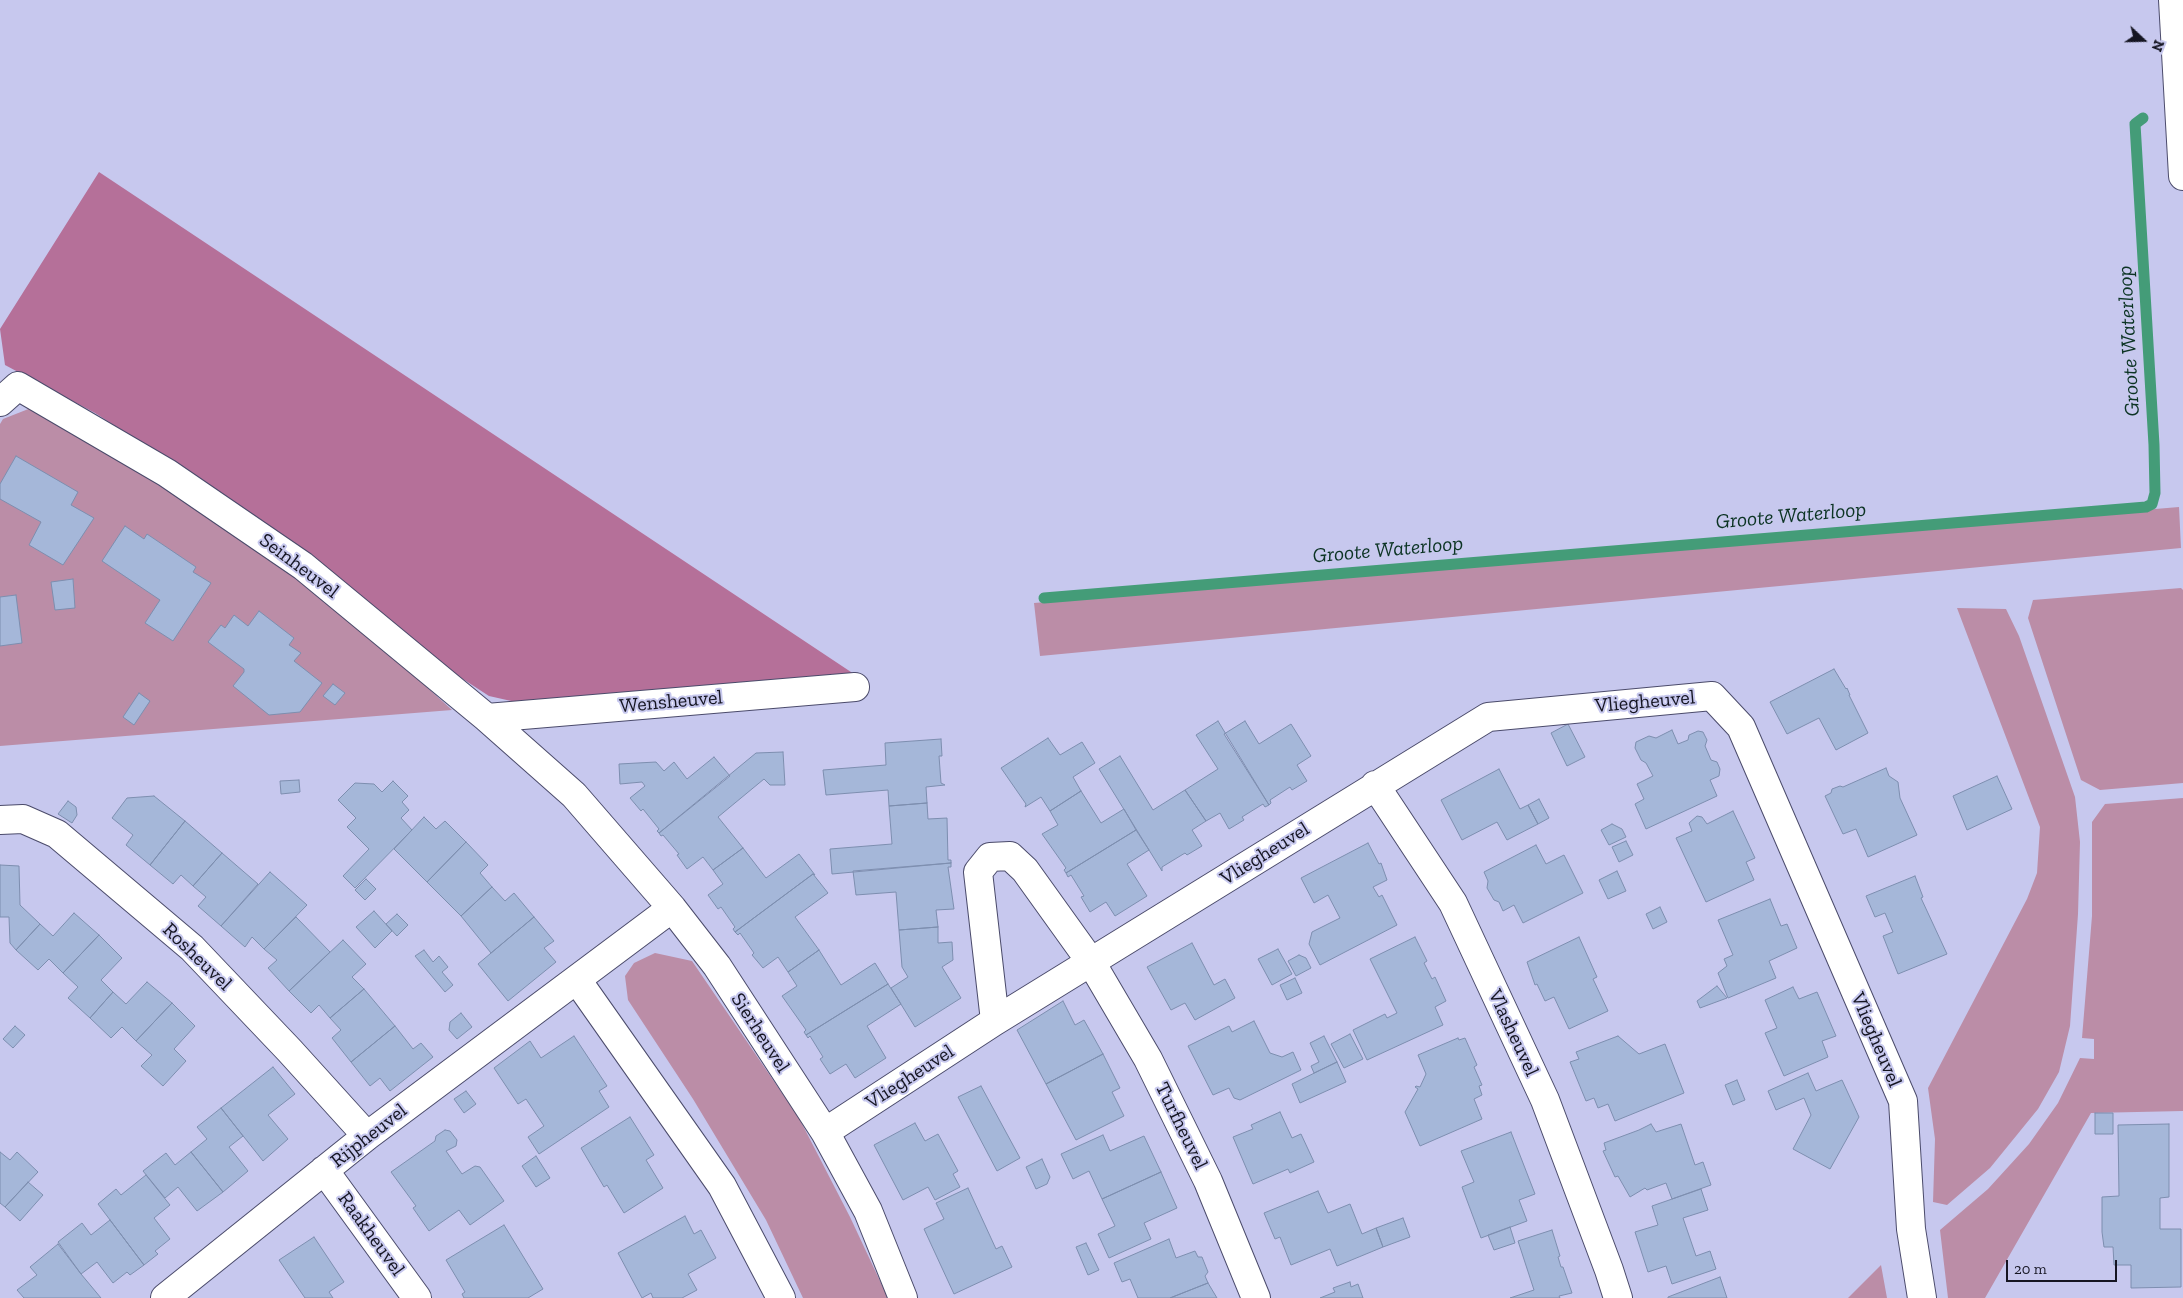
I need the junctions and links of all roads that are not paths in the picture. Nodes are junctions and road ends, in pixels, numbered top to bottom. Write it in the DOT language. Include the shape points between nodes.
graph roads {
  1 [pos="2173,0"];
  2 [pos="2183,176"];
  3 [pos="0,402"];
  4 [pos="855,687"];
  5 [pos="487,718"];
  6 [pos="1375,785"];
  7 [pos="574,795"];
  8 [pos="0,820"];
  9 [pos="672,908"];
  10 [pos="1091,962"];
  11 [pos="577,980"];
  12 [pos="995,1021"];
  13 [pos="825,1132"];
  14 [pos="367,1136"];
  15 [pos="324,1170"];
  16 [pos="165,1298"];
  17 [pos="417,1298"];
  18 [pos="781,1298"];
  19 [pos="903,1298"];
  20 [pos="1256,1298"];
  21 [pos="1618,1298"];
  22 [pos="1922,1298"];
  1 -- 2 [label="street"];
  3 -- 5 [label="street, Seinheuvel" via="18,386 167,473 303,566"];
  4 -- 5 [label="street, Wensheuvel"];
  5 -- 7 [label="street, Seinheuvel"];
  6 -- 10 [label="street, Vliegheuvel"];
  6 -- 21 [label="street, Vlasheuvel" via="1453,903 1545,1100"];
  6 -- 22 [label="street, Vliegheuvel" via="1488,717 1712,696 1741,727 1903,1101 1911,1229"];
  7 -- 9 [label="street, Sierheuvel"];
  8 -- 14 [label="street, Rosheuvel" via="23,819 58,834 192,948"];
  9 -- 11 [label="street, Rijpheuvel"];
  9 -- 13 [label="street, Sierheuvel" via="717,966"];
  10 -- 12 [label="street, Vliegheuvel"];
  10 -- 12 [label="street" via="1025,870 1010,856 990,857 978,872"];
  10 -- 20 [label="street, Turfheuvel" via="1148,1059 1208,1181"];
  11 -- 14 [label="street, Rijpheuvel"];
  11 -- 18 [label="street" via="722,1186"];
  12 -- 13 [label="street, Vliegheuvel"];
  13 -- 19 [label="street, Sierheuvel" via="868,1211"];
  14 -- 15 [label="street, Rijpheuvel"];
  15 -- 16 [label="street, Rijpheuvel"];
  15 -- 17 [label="street, Raakheuvel"];
}
